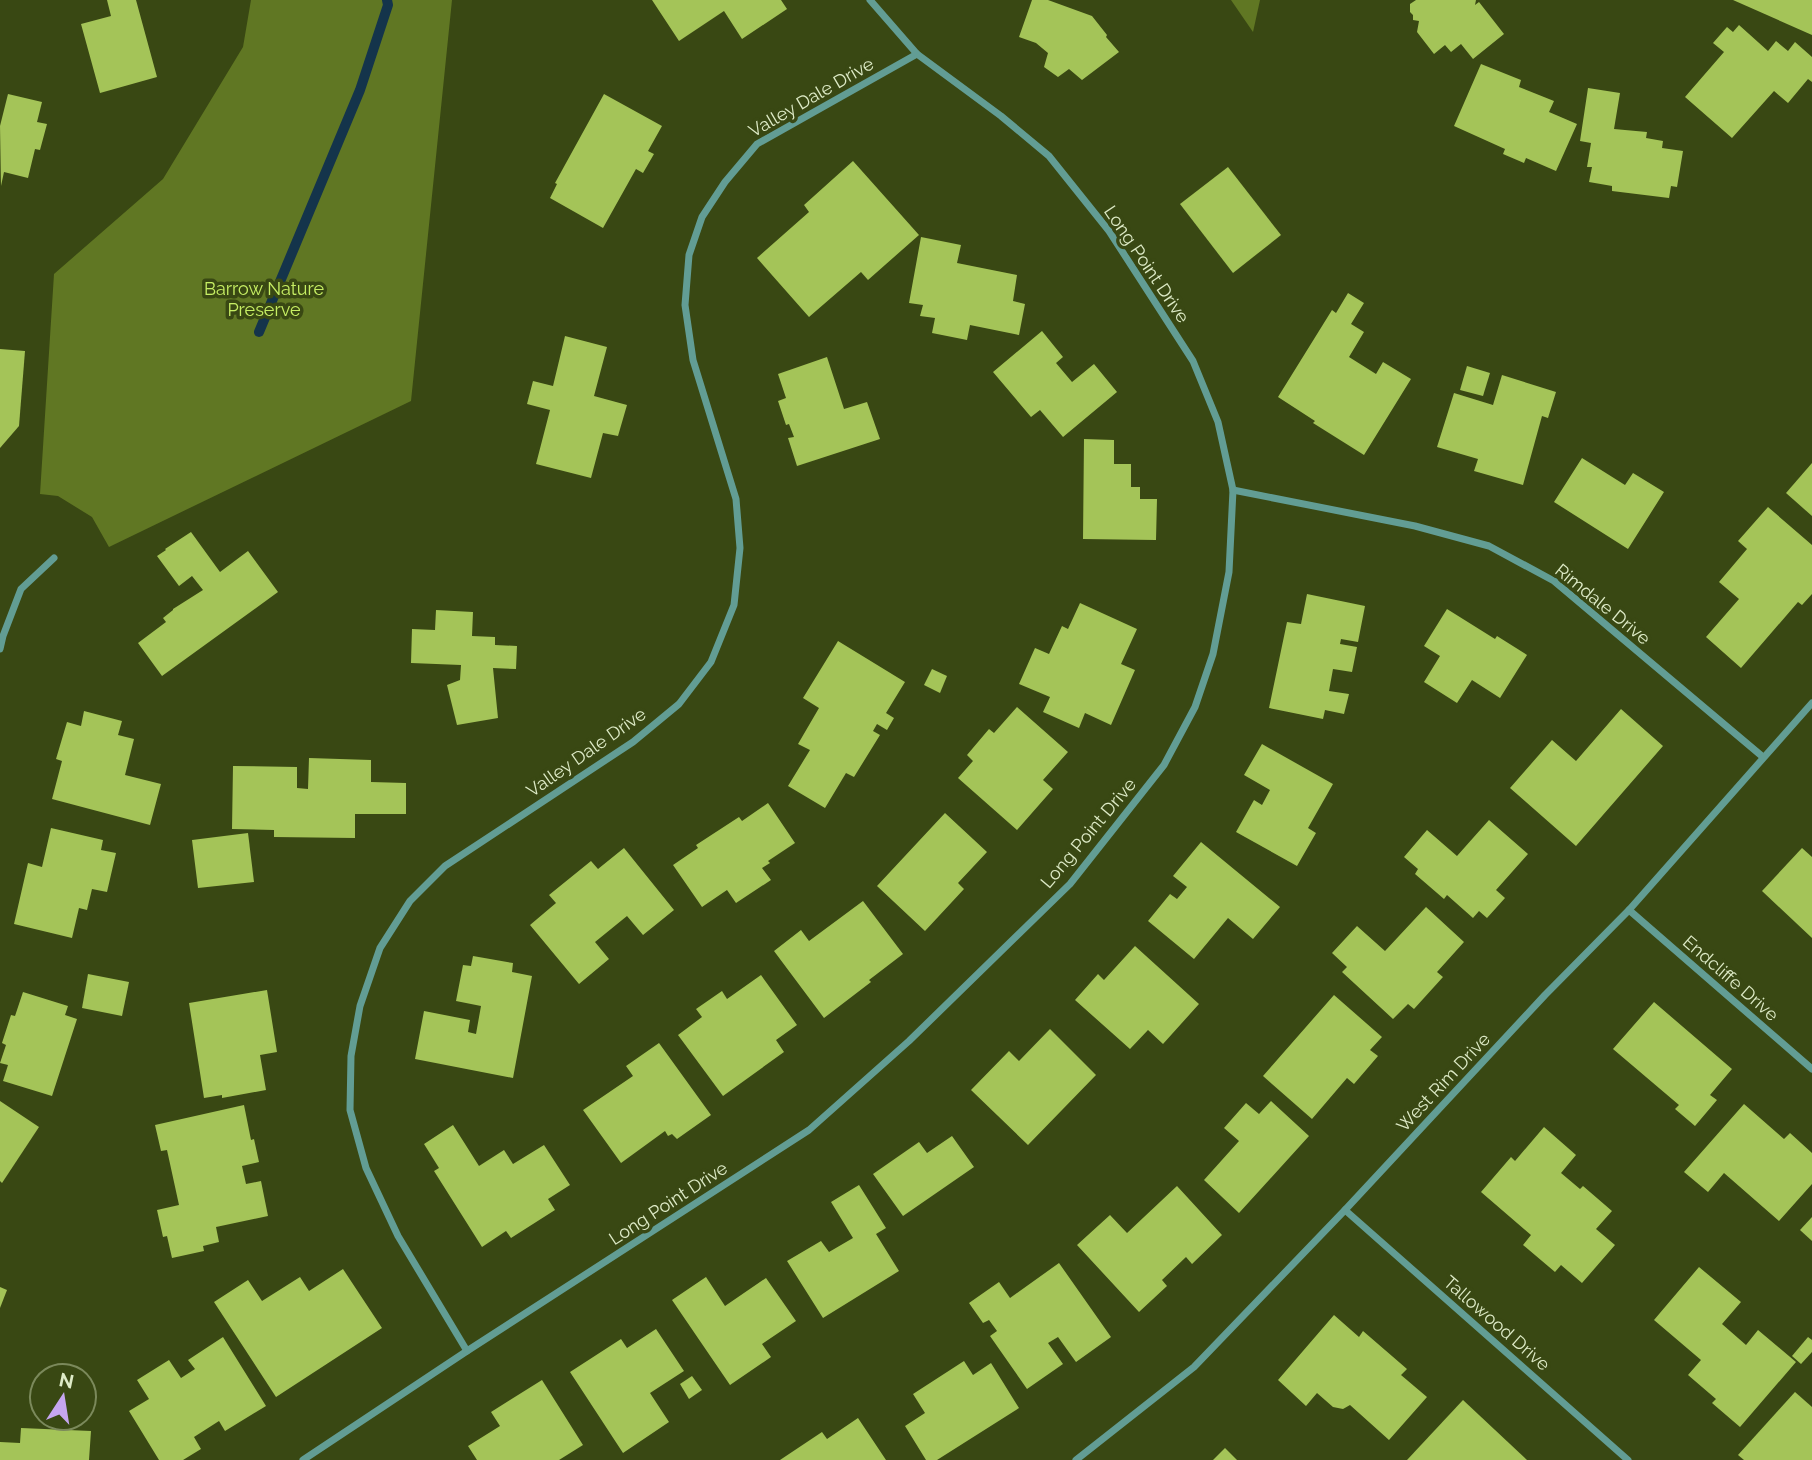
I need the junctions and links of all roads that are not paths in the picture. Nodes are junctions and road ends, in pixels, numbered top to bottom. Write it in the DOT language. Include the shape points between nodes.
graph roads {
  1 [pos="870,0"];
  2 [pos="917,54"];
  3 [pos="1233,490"];
  4 [pos="54,558"];
  5 [pos="0,649"];
  6 [pos="1812,703"];
  7 [pos="1763,757"];
  8 [pos="1629,909"];
  9 [pos="1812,1069"];
  10 [pos="1345,1210"];
  11 [pos="467,1351"];
  12 [pos="303,1460"];
  13 [pos="1076,1460"];
  14 [pos="1628,1460"];
  1 -- 2 [label="street, Long Point Drive"];
  2 -- 3 [label="street, Long Point Drive" via="1049,156 1109,231 1193,361 1218,422"];
  2 -- 11 [label="street, Valley Dale Drive" via="757,144 702,217 689,255 685,305 693,360 736,499 740,548 734,605 710,662 679,704 633,742 445,866 410,901 380,947 360,1006 351,1056 350,1110 366,1168 398,1236"];
  3 -- 7 [label="street, Rimdale Drive" via="1415,526 1489,546 1554,581"];
  3 -- 11 [label="street, Long Point Drive" via="1229,572 1213,654 1195,708 1164,765 1070,884 909,1041 809,1130"];
  4 -- 5 [label="street" via="21,589"];
  6 -- 7 [label="street, West Rim Drive"];
  7 -- 8 [label="street, West Rim Drive"];
  8 -- 9 [label="street, Endcliffe Drive"];
  8 -- 10 [label="street, West Rim Drive"];
  10 -- 13 [label="street, West Rim Drive" via="1194,1367"];
  10 -- 14 [label="street, Tallowood Drive"];
  11 -- 12 [label="street, Long Point Drive"];
}
